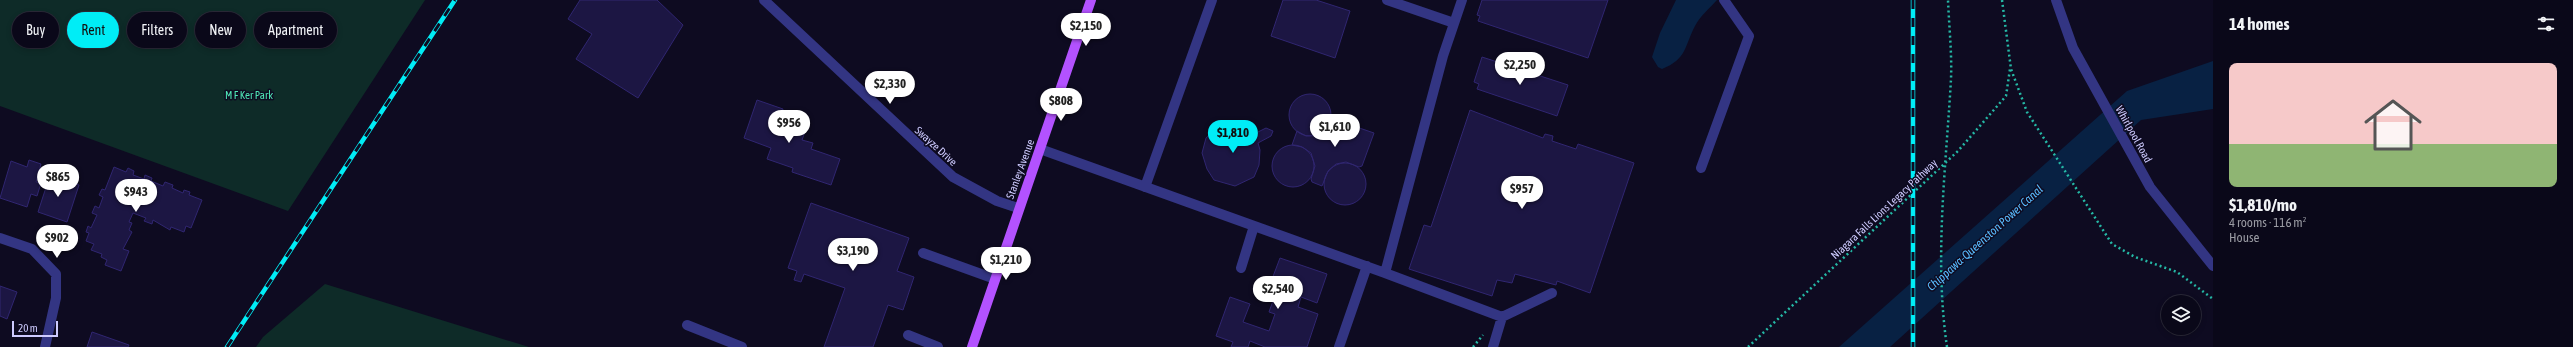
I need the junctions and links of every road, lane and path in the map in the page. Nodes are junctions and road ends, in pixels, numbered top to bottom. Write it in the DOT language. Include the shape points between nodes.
graph roads {
  1 [pos="764,0"];
  2 [pos="1091,0"];
  3 [pos="1212,0"];
  4 [pos="1387,0"];
  5 [pos="1462,0"];
  6 [pos="1724,0"];
  7 [pos="1948,0"];
  8 [pos="2002,0"];
  9 [pos="2056,0"];
  10 [pos="1454,23"];
  11 [pos="2011,69"];
  12 [pos="1040,150"];
  13 [pos="1701,168"];
  14 [pos="1145,187"];
  15 [pos="1018,208"];
  16 [pos="1254,226"];
  17 [pos="0,238"];
  18 [pos="923,253"];
  19 [pos="1366,266"];
  20 [pos="2213,266"];
  21 [pos="1241,268"];
  22 [pos="1385,273"];
  23 [pos="995,279"];
  24 [pos="1552,293"];
  25 [pos="2213,299"];
  26 [pos="1502,317"];
  27 [pos="687,325"];
  28 [pos="908,335"];
  29 [pos="45,347"];
  30 [pos="742,347"];
  31 [pos="938,347"];
  32 [pos="972,347"];
  33 [pos="1339,347"];
  34 [pos="1493,347"];
  35 [pos="1748,347"];
  36 [pos="1947,347"];
  1 -- 15 [label="street, Swayze Drive" via="953,177 997,201"];
  2 -- 12 [label="main road, Stanley Avenue"];
  3 -- 14 [label="street"];
  4 -- 10 [label="street"];
  5 -- 10 [label="street"];
  6 -- 13 [label="street" via="1748,36"];
  7 -- 36 [label="path" via="1951,78 1941,204 1944,327"];
  8 -- 11 [label="path, Niagara Falls Lions Legacy Pathway"];
  9 -- 20 [label="street, Whirlpool Road" via="2073,48 2150,187"];
  10 -- 22 [label="street"];
  11 -- 25 [label="path, Niagara Falls Lions Legacy Pathway" via="2027,112 2112,244 2135,257 2177,272"];
  11 -- 35 [label="path, Niagara Falls Lions Legacy Pathway" via="2006,96 1958,151"];
  12 -- 14 [label="street"];
  12 -- 15 [label="main road, Stanley Avenue"];
  14 -- 16 [label="street"];
  15 -- 23 [label="main road, Stanley Avenue"];
  16 -- 19 [label="street"];
  16 -- 21 [label="street"];
  17 -- 29 [label="street" via="32,249 56,274 56,298"];
  18 -- 23 [label="street"];
  19 -- 22 [label="street"];
  19 -- 33 [label="street"];
  22 -- 26 [label="street"];
  23 -- 32 [label="main road, Stanley Avenue"];
  24 -- 26 [label="street"];
  26 -- 34 [label="street"];
  27 -- 30 [label="street"];
  28 -- 31 [label="street"];
}
